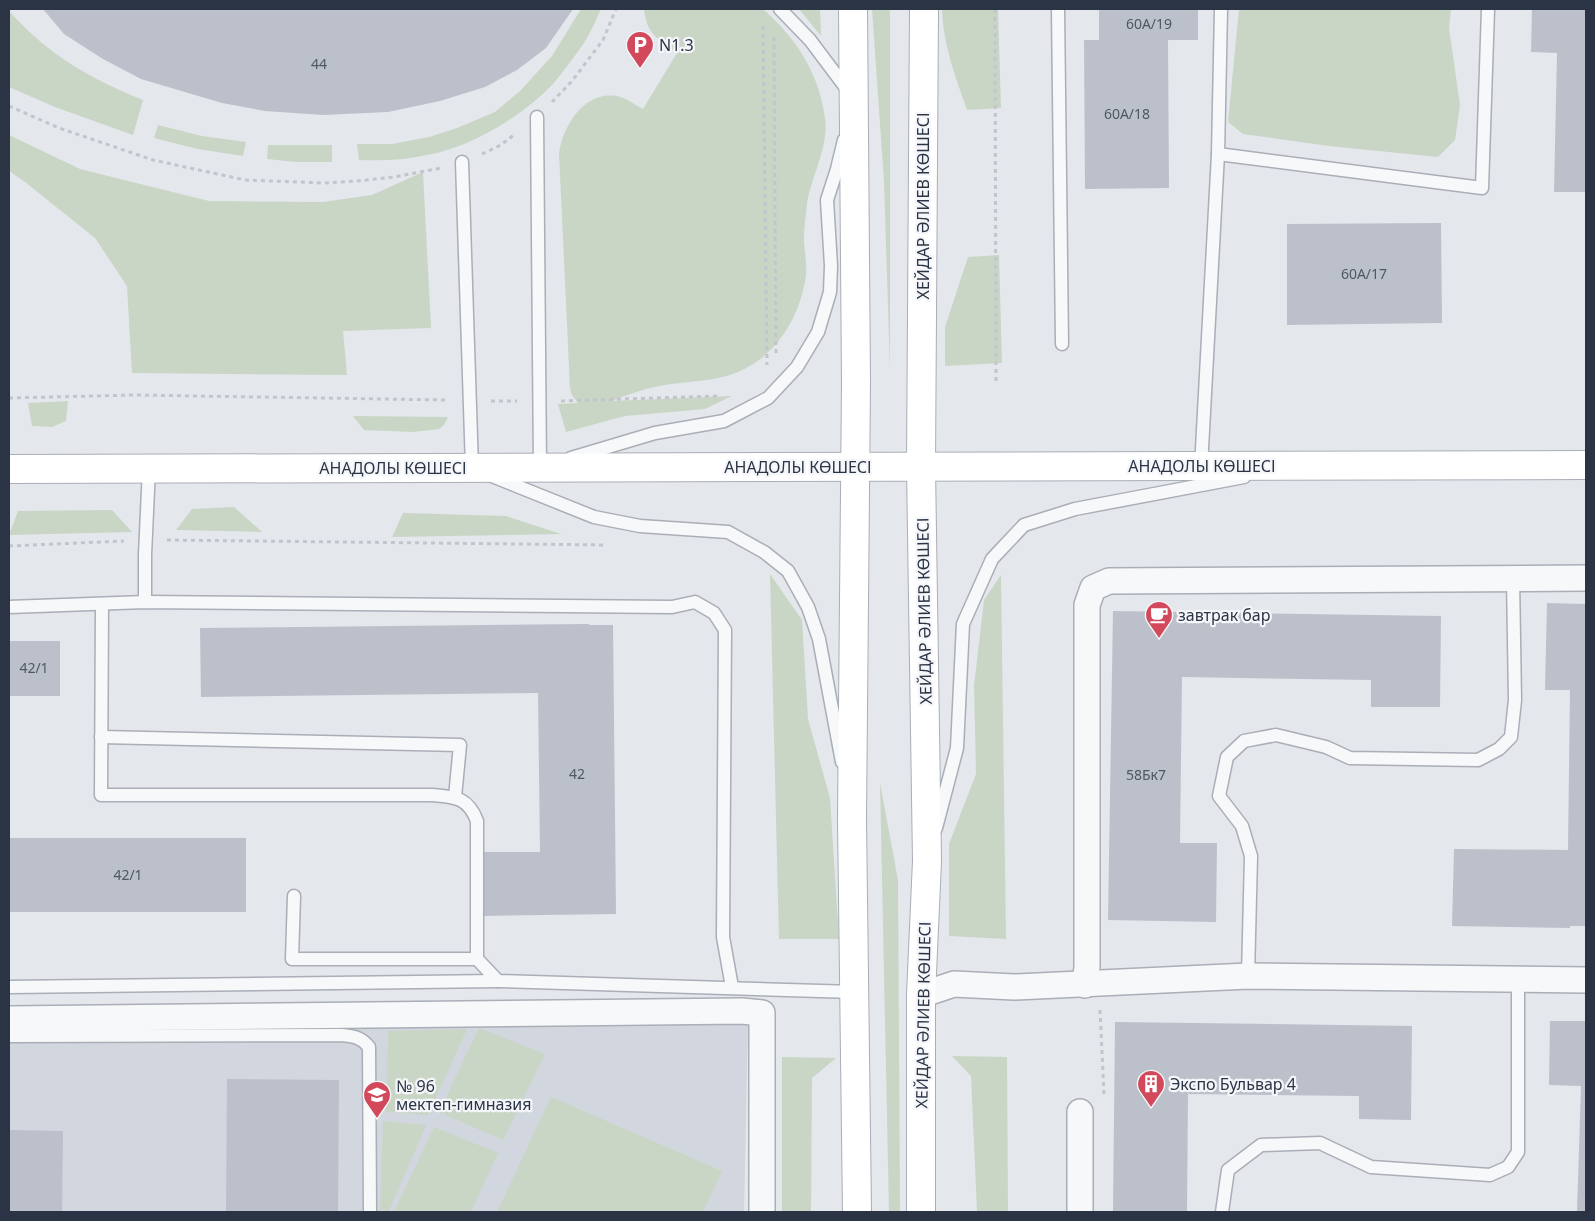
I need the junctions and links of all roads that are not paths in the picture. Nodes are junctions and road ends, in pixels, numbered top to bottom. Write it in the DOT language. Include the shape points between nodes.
graph roads {
  1 [pos="780,9"];
  2 [pos="853,9"];
  3 [pos="924,9"];
  4 [pos="1058,9"];
  5 [pos="1221,9"];
  6 [pos="1488,9"];
  7 [pos="853,97"];
  8 [pos="537,117"];
  9 [pos="1218,154"];
  10 [pos="462,162"];
  11 [pos="1062,344"];
  12 [pos="1586,465"];
  13 [pos="1300,466"];
  14 [pos="854,467"];
  15 [pos="921,467"];
  16 [pos="1201,467"];
  17 [pos="149,468"];
  18 [pos="472,468"];
  19 [pos="539,468"];
  20 [pos="9,469"];
  21 [pos="1586,578"];
  22 [pos="1512,579"];
  23 [pos="145,602"];
  24 [pos="102,604"];
  25 [pos="9,607"];
  26 [pos="101,737"];
  27 [pos="455,797"];
  28 [pos="852,818"];
  29 [pos="927,861"];
  30 [pos="294,896"];
  31 [pos="476,959"];
  32 [pos="1248,976"];
  33 [pos="1518,980"];
  34 [pos="1586,980"];
  35 [pos="498,981"];
  36 [pos="1092,985"];
  37 [pos="9,987"];
  38 [pos="732,987"];
  39 [pos="854,992"];
  40 [pos="921,995"];
  41 [pos="9,1019"];
  42 [pos="9,1036"];
  43 [pos="1080,1112"];
  44 [pos="370,1212"];
  45 [pos="762,1212"];
  46 [pos="856,1212"];
  47 [pos="921,1212"];
  48 [pos="1080,1212"];
  49 [pos="1222,1212"];
  1 -- 7 [label="lane" via="810,40"];
  2 -- 7 [label="street"];
  3 -- 15 [label="street, ХЕЙДАР ӘЛИЕВ КӨШЕСІ"];
  4 -- 11 [label="lane"];
  5 -- 9 [label="lane"];
  6 -- 9 [label="lane" via="1482,188"];
  7 -- 14 [label="street"];
  7 -- 19 [label="lane" via="827,200 830,292 818,332 797,367 768,398 724,421 655,433"];
  8 -- 19 [label="lane"];
  9 -- 16 [label="lane"];
  10 -- 18 [label="lane"];
  12 -- 13 [label="street, АНАДОЛЫ КӨШЕСІ"];
  13 -- 16 [label="street, АНАДОЛЫ КӨШЕСІ"];
  13 -- 29 [label="lane" via="1075,509 1024,525 1017,532 992,559 964,624 957,748"];
  14 -- 15 [label="street, АНАДОЛЫ КӨШЕСІ"];
  14 -- 19 [label="street, АНАДОЛЫ КӨШЕСІ"];
  14 -- 28 [label="street"];
  15 -- 16 [label="street, АНАДОЛЫ КӨШЕСІ"];
  15 -- 29 [label="street, ХЕЙДАР ӘЛИЕВ КӨШЕСІ"];
  17 -- 18 [label="street, АНАДОЛЫ КӨШЕСІ"];
  17 -- 20 [label="street, АНАДОЛЫ КӨШЕСІ"];
  17 -- 23 [label="lane"];
  18 -- 19 [label="street, АНАДОЛЫ КӨШЕСІ"];
  18 -- 28 [label="lane" via="594,517 640,526 728,532 764,552 788,571 808,607 818,639"];
  21 -- 22 [label="street"];
  22 -- 32 [label="lane" via="1515,700 1511,737 1499,749 1478,760 1350,758 1326,747 1276,735 1244,741 1227,757 1219,796 1242,826 1251,856"];
  22 -- 36 [label="street" via="1109,581 1093,588 1087,605 1087,967"];
  23 -- 24 [label="lane"];
  23 -- 38 [label="lane" via="672,607 695,602 714,613 725,630 723,937"];
  24 -- 25 [label="lane"];
  24 -- 26 [label="lane"];
  26 -- 27 [label="lane" via="102,794"];
  26 -- 27 [label="lane" via="460,744"];
  27 -- 31 [label="lane" via="472,809 477,821"];
  28 -- 39 [label="street"];
  29 -- 40 [label="street, ХЕЙДАР ӘЛИЕВ КӨШЕСІ"];
  30 -- 31 [label="lane" via="292,959"];
  31 -- 35 [label="lane"];
  32 -- 33 [label="street"];
  32 -- 36 [label="street"];
  33 -- 34 [label="street"];
  33 -- 49 [label="lane" via="1518,1152 1508,1167 1490,1175 1370,1167 1320,1143 1261,1145 1228,1170"];
  35 -- 37 [label="lane"];
  35 -- 38 [label="lane"];
  36 -- 40 [label="street" via="1014,987 954,984"];
  38 -- 39 [label="lane"];
  39 -- 46 [label="street"];
  40 -- 47 [label="street, ХЕЙДАР ӘЛИЕВ КӨШЕСІ"];
  41 -- 45 [label="street" via="762,1013"];
  42 -- 44 [label="lane" via="341,1035 364,1040 369,1047"];
  43 -- 48 [label="street"];
}
